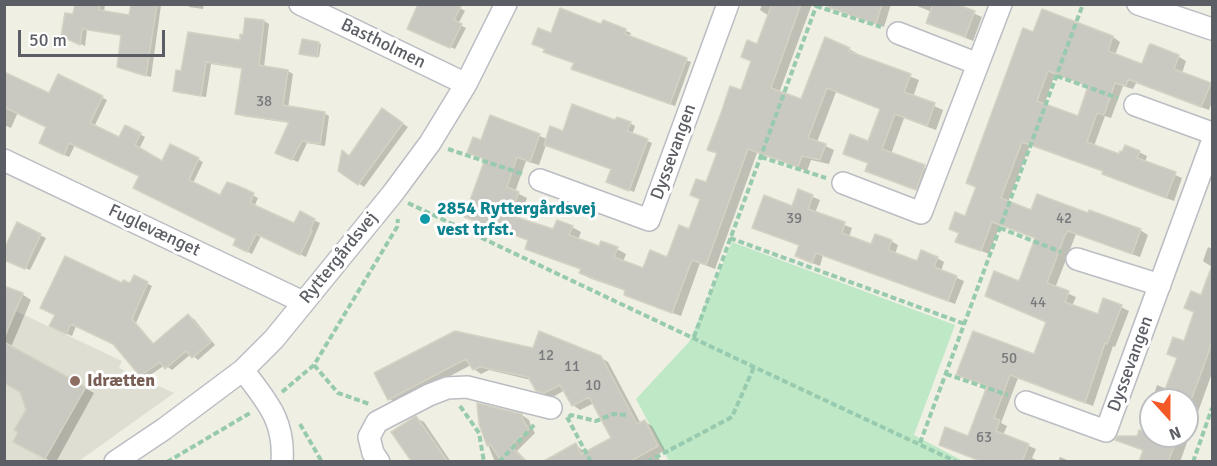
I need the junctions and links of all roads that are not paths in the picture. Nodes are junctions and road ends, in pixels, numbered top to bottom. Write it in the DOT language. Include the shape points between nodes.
graph roads {
  1 [pos="300,4"];
  2 [pos="506,4"];
  3 [pos="1001,4"];
  4 [pos="1138,4"];
  5 [pos="723,6"];
  6 [pos="1212,29"];
  7 [pos="898,33"];
  8 [pos="978,64"];
  9 [pos="466,84"];
  10 [pos="1135,105"];
  11 [pos="1212,133"];
  12 [pos="1212,142"];
  13 [pos="4,160"];
  14 [pos="540,180"];
  15 [pos="843,183"];
  16 [pos="1077,259"];
  17 [pos="1160,285"];
  18 [pos="303,302"];
  19 [pos="243,370"];
  20 [pos="1026,402"];
  21 [pos="559,413"];
  22 [pos="116,462"];
  23 [pos="282,462"];
  24 [pos="380,462"];
  1 -- 9 [label="street, Bastholmen"];
  2 -- 9 [label="street, Ryttergårdsvej"];
  3 -- 8 [label="street"];
  4 -- 6 [label="street"];
  5 -- 14 [label="street, Dyssevangen" via="649,219"];
  7 -- 8 [label="street"];
  8 -- 15 [label="street" via="921,213"];
  9 -- 18 [label="street, Ryttergårdsvej" via="398,196"];
  10 -- 11 [label="street"];
  12 -- 17 [label="street, Dyssevangen"];
  13 -- 18 [label="street, Fuglevænget"];
  16 -- 17 [label="street"];
  17 -- 20 [label="street, Dyssevangen" via="1106,431"];
  18 -- 19 [label="street, Ryttergårdsvej"];
  19 -- 22 [label="street, Ryttergårdsvej"];
  19 -- 23 [label="street" via="278,399"];
  21 -- 24 [label="street" via="467,387 447,388 377,422 369,438"];
}
